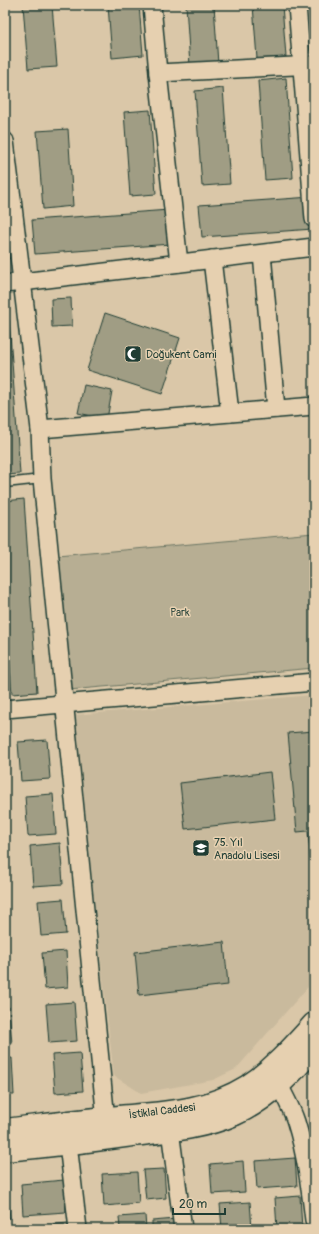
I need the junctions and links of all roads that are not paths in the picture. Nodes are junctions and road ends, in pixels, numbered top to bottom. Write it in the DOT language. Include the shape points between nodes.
graph roads {
  1 [pos="152,5"];
  2 [pos="297,5"];
  3 [pos="308,65"];
  4 [pos="158,74"];
  5 [pos="5,141"];
  6 [pos="314,219"];
  7 [pos="314,247"];
  8 [pos="262,254"];
  9 [pos="212,260"];
  10 [pos="179,263"];
  11 [pos="13,284"];
  12 [pos="314,406"];
  13 [pos="276,409"];
  14 [pos="230,413"];
  15 [pos="40,429"];
  16 [pos="42,479"];
  17 [pos="5,483"];
  18 [pos="314,682"];
  19 [pos="65,703"];
  20 [pos="5,709"];
  21 [pos="314,1024"];
  22 [pos="314,1048"];
  23 [pos="279,1085"];
  24 [pos="107,1128"];
  25 [pos="5,1130"];
  26 [pos="170,1130"];
  27 [pos="68,1144"];
  28 [pos="5,1150"];
  29 [pos="312,1184"];
  30 [pos="314,1220"];
  31 [pos="78,1229"];
  32 [pos="183,1229"];
  1 -- 4 [label="street"];
  2 -- 3 [label="street"];
  3 -- 4 [label="street"];
  3 -- 6 [label="street"];
  4 -- 10 [label="street"];
  5 -- 11 [label="street"];
  7 -- 8 [label="street"];
  8 -- 9 [label="street"];
  8 -- 13 [label="street"];
  9 -- 10 [label="street"];
  9 -- 14 [label="street"];
  10 -- 11 [label="street"];
  11 -- 15 [label="street"];
  12 -- 13 [label="street"];
  13 -- 14 [label="street"];
  14 -- 15 [label="street"];
  15 -- 16 [label="street"];
  16 -- 17 [label="lane"];
  16 -- 19 [label="street"];
  18 -- 19 [label="street"];
  19 -- 20 [label="street"];
  19 -- 24 [label="street"];
  21 -- 24 [label="street, İstiklal Caddesi" via="272,1069 225,1098 200,1107"];
  22 -- 23 [label="street, İstiklal Caddesi"];
  23 -- 26 [label="street, İstiklal Caddesi" via="236,1113 212,1122"];
  23 -- 29 [label="street" via="296,1121"];
  24 -- 25 [label="street, İstiklal Caddesi"];
  24 -- 26 [label="street, İstiklal Caddesi"];
  24 -- 27 [label="street, İstiklal Caddesi"];
  26 -- 32 [label="street"];
  27 -- 28 [label="street, İstiklal Caddesi"];
  27 -- 31 [label="street"];
  29 -- 30 [label="street"];
}
